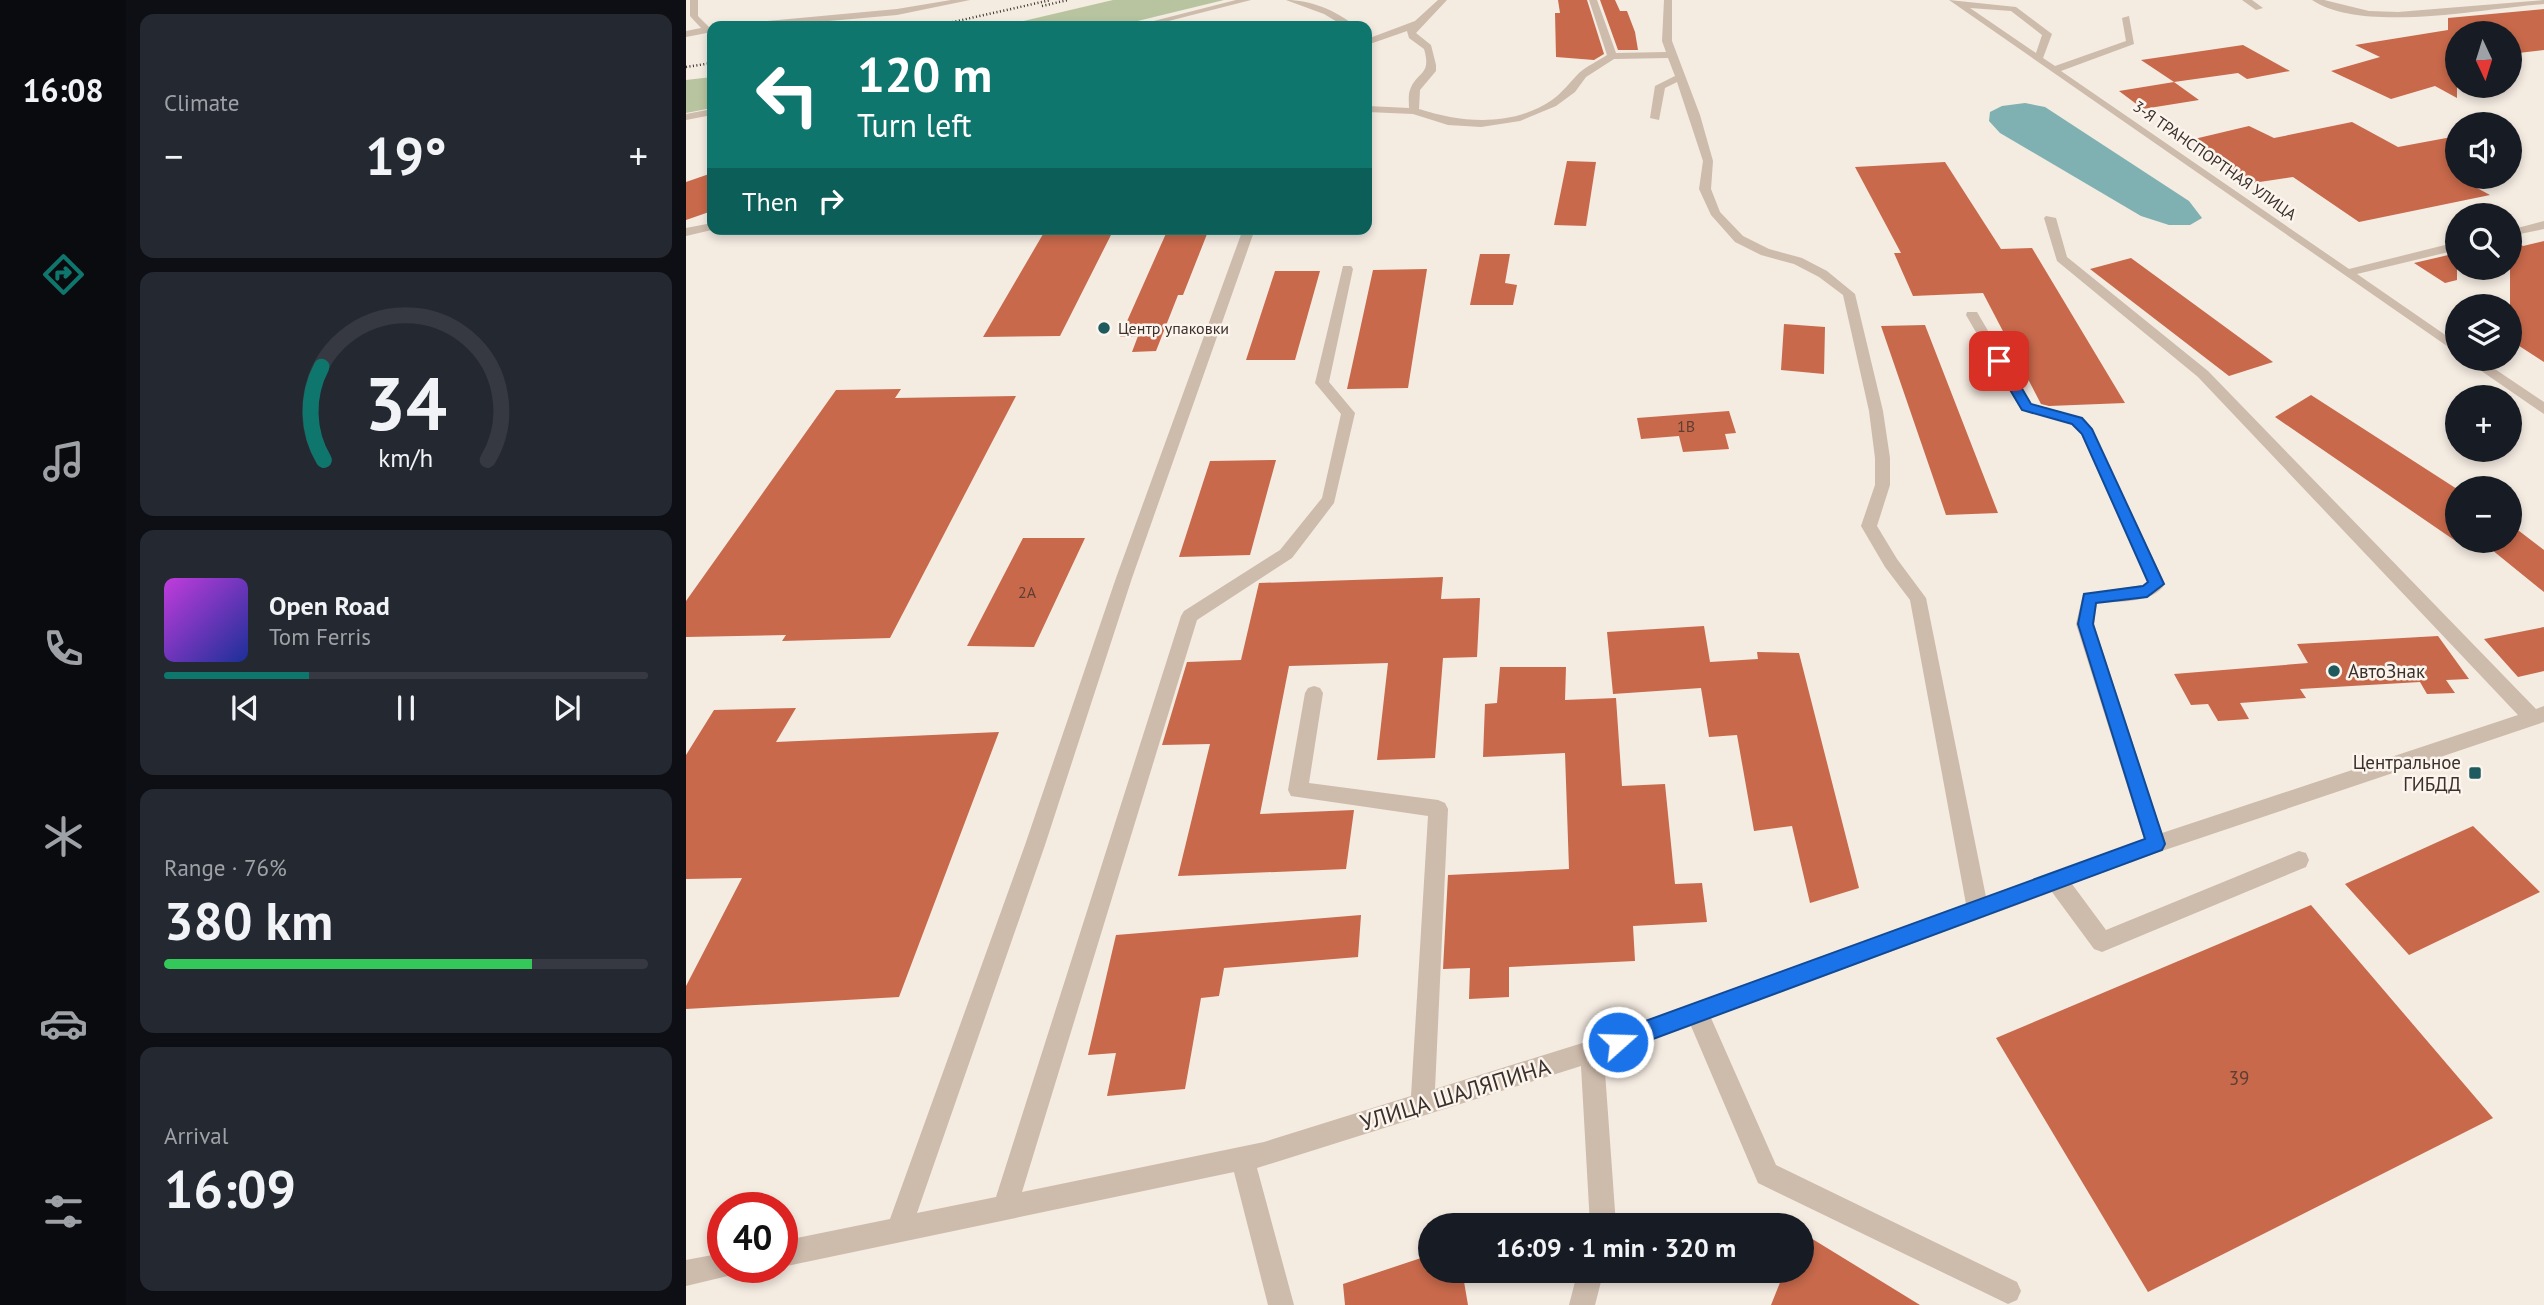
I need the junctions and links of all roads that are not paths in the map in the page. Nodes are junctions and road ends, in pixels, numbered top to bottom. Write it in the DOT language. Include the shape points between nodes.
graph roads {
  1 [pos="694,0"];
  2 [pos="902,0"];
  3 [pos="966,0"];
  4 [pos="1247,0"];
  5 [pos="1290,0"];
  6 [pos="1443,0"];
  7 [pos="1593,0"];
  8 [pos="1668,0"];
  9 [pos="2246,0"];
  10 [pos="2316,0"];
  11 [pos="1957,1"];
  12 [pos="2544,1"];
  13 [pos="2259,8"];
  14 [pos="897,12"];
  15 [pos="2126,18"];
  16 [pos="799,21"];
  17 [pos="1160,21"];
  18 [pos="1342,21"];
  19 [pos="1421,23"];
  20 [pos="707,27"];
  21 [pos="707,29"];
  22 [pos="686,34"];
  23 [pos="1372,40"];
  24 [pos="1671,55"];
  25 [pos="1612,56"];
  26 [pos="2038,59"];
  27 [pos="2054,70"];
  28 [pos="1680,77"];
  29 [pos="1372,109"];
  30 [pos="1414,111"];
  31 [pos="707,113"];
  32 [pos="686,117"];
  33 [pos="1655,118"];
  34 [pos="2050,218"];
  35 [pos="2544,225"];
  36 [pos="707,228"];
  37 [pos="2522,230"];
  38 [pos="686,232"];
  39 [pos="1247,235"];
  40 [pos="2445,249"];
  41 [pos="1347,269"];
  42 [pos="2347,273"];
  43 [pos="1972,315"];
  44 [pos="2445,341"];
  45 [pos="2488,371"];
  46 [pos="2544,410"];
  47 [pos="1314,693"];
  48 [pos="2538,716"];
  49 [pos="2156,844"];
  50 [pos="2299,860"];
  51 [pos="2057,881"];
  52 [pos="1978,911"];
  53 [pos="1697,1013"];
  54 [pos="1592,1051"];
  55 [pos="1422,1105"];
  56 [pos="1243,1159"];
  57 [pos="1005,1208"];
  58 [pos="1602,1213"];
  59 [pos="899,1230"];
  60 [pos="798,1251"];
  61 [pos="707,1269"];
  62 [pos="686,1273"];
  63 [pos="1587,1283"];
  64 [pos="2008,1291"];
  65 [pos="1281,1305"];
  66 [pos="1581,1305"];
  1 -- 20 [label="street" via="694,16"];
  2 -- 14 [label="street"];
  3 -- 14 [label="street"];
  4 -- 17 [label="street"];
  5 -- 18 [label="street"];
  6 -- 19 [label="street"];
  7 -- 25 [label="street"];
  8 -- 24 [label="street"];
  9 -- 13 [label="street"];
  10 -- 12 [label="street" via="2349,10 2396,14"];
  11 -- 26 [label="street, 3-Я ТРАНСПОРТНАЯ УЛИЦА"];
  11 -- 26 [label="street" via="2013,9 2047,34"];
  14 -- 16 [label="street"];
  15 -- 27 [label="street" via="2131,42"];
  19 -- 23 [label="street"];
  19 -- 30 [label="street" via="1411,32 1430,50 1431,71 1415,90"];
  21 -- 22 [label="street"];
  24 -- 25 [label="street"];
  24 -- 28 [label="street"];
  25 -- 30 [label="street" via="1552,104 1520,118 1481,124 1448,122"];
  26 -- 27 [label="street, 3-Я ТРАНСПОРТНАЯ УЛИЦА"];
  27 -- 42 [label="street, 3-Я ТРАНСПОРТНАЯ УЛИЦА"];
  28 -- 33 [label="street" via="1660,86"];
  28 -- 52 [label="street" via="1709,161 1705,189 1715,213 1739,239 1798,261 1849,294 1874,408 1884,482 1869,526 1918,598"];
  29 -- 30 [label="street"];
  31 -- 32 [label="street"];
  34 -- 48 [label="street" via="2061,258 2203,373"];
  35 -- 37 [label="street"];
  36 -- 38 [label="street"];
  39 -- 59 [label="street"];
  40 -- 42 [label="street"];
  41 -- 57 [label="street" via="1322,383 1348,413 1329,499 1286,554 1190,616"];
  42 -- 44 [label="street, 3-Я ТРАНСПОРТНАЯ УЛИЦА"];
  43 -- 49 [label="street" via="2026,407 2077,421 2087,432 2157,584 2147,591 2090,598 2085,624"];
  45 -- 46 [label="street"];
  47 -- 55 [label="street" via="1298,790 1438,809"];
  48 -- 49 [label="street, УЛИЦА ШАЛЯПИНА"];
  49 -- 51 [label="street, УЛИЦА ШАЛЯПИНА"];
  50 -- 51 [label="street" via="2102,942"];
  51 -- 52 [label="street, УЛИЦА ШАЛЯПИНА"];
  52 -- 53 [label="street, УЛИЦА ШАЛЯПИНА"];
  53 -- 54 [label="street, УЛИЦА ШАЛЯПИНА"];
  53 -- 64 [label="street" via="1766,1174"];
  54 -- 55 [label="street, УЛИЦА ШАЛЯПИНА"];
  54 -- 58 [label="street"];
  55 -- 56 [label="street, УЛИЦА ШАЛЯПИНА"];
  56 -- 57 [label="street, УЛИЦА ШАЛЯПИНА"];
  56 -- 65 [label="street"];
  57 -- 59 [label="street, УЛИЦА ШАЛЯПИНА"];
  59 -- 60 [label="street, УЛИЦА ШАЛЯПИНА"];
  61 -- 62 [label="street"];
  63 -- 66 [label="street"];
}
